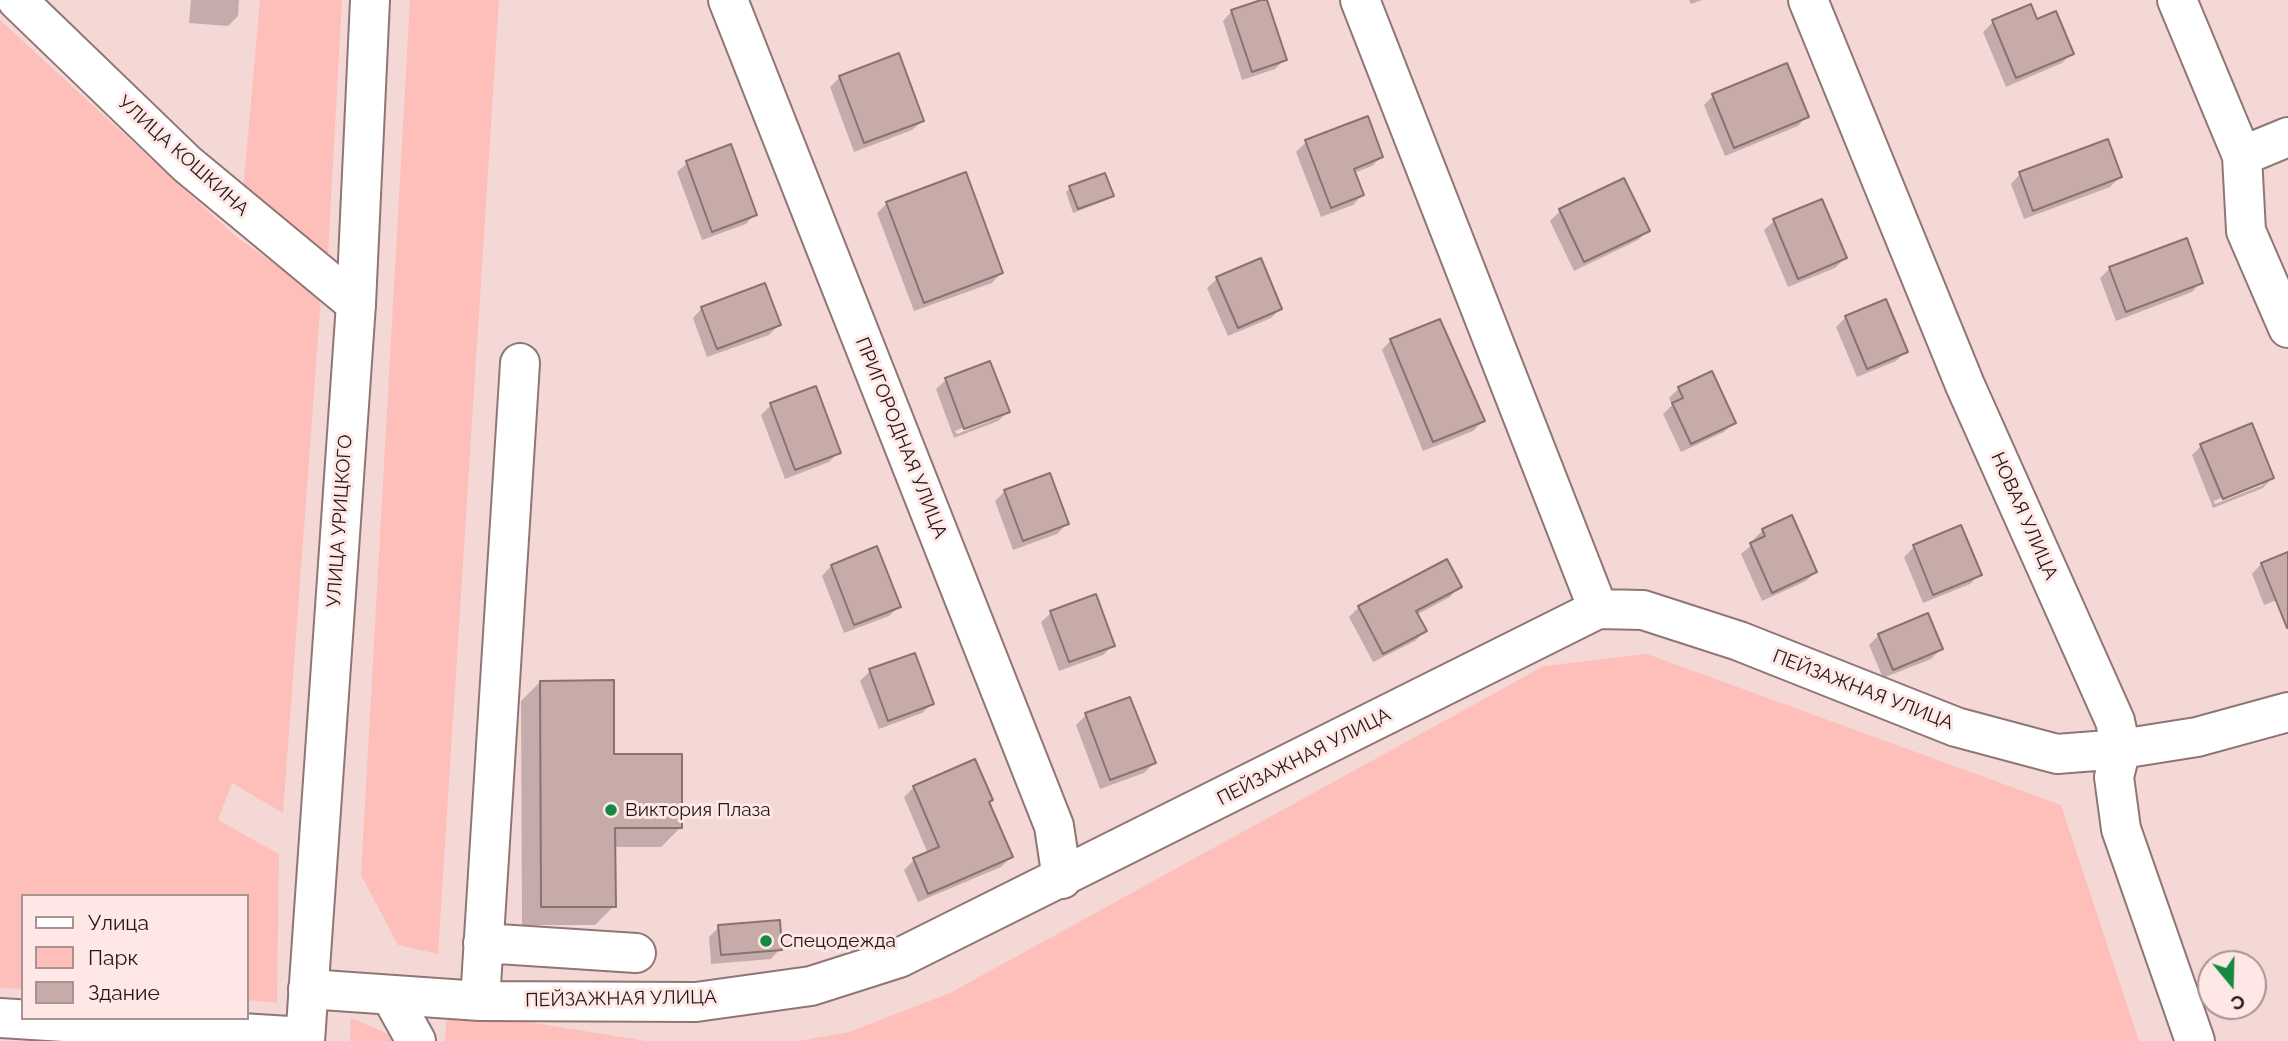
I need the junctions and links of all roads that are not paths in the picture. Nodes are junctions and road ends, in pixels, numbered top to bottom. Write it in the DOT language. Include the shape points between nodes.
graph roads {
  1 [pos="17,0"];
  2 [pos="370,0"];
  3 [pos="729,0"];
  4 [pos="1360,0"];
  5 [pos="1808,0"];
  6 [pos="2177,0"];
  7 [pos="2288,137"];
  8 [pos="2242,156"];
  9 [pos="356,304"];
  10 [pos="2288,328"];
  11 [pos="520,363"];
  12 [pos="1598,609"];
  13 [pos="2288,712"];
  14 [pos="2121,749"];
  15 [pos="1062,879"];
  16 [pos="484,943"];
  17 [pos="636,953"];
  18 [pos="308,989"];
  19 [pos="391,996"];
  20 [pos="480,1001"];
  21 [pos="0,1018"];
  22 [pos="84,1032"];
  23 [pos="305,1039"];
  24 [pos="415,1041"];
  25 [pos="2195,1041"];
  1 -- 9 [label="street, УЛИЦА КОШКИНА" via="187,164"];
  2 -- 9 [label="street, УЛИЦА УРИЦКОГО"];
  3 -- 15 [label="street, ПРИГОРОДНАЯ УЛИЦА" via="1054,826"];
  4 -- 12 [label="street"];
  5 -- 14 [label="street, НОВАЯ УЛИЦА" via="1965,385 2115,721"];
  6 -- 8 [label="street"];
  7 -- 8 [label="street"];
  8 -- 10 [label="street" via="2246,231"];
  9 -- 18 [label="street, УЛИЦА УРИЦКОГО"];
  11 -- 16 [label="street"];
  12 -- 14 [label="street, ПЕЙЗАЖНАЯ УЛИЦА" via="1643,610 1739,641 1956,727 2057,754"];
  12 -- 15 [label="street, ПЕЙЗАЖНАЯ УЛИЦА"];
  13 -- 14 [label="street, ПЕЙЗАЖНАЯ УЛИЦА" via="2197,737"];
  14 -- 25 [label="street, НОВАЯ УЛИЦА" via="2114,777 2121,829"];
  15 -- 20 [label="street, ПЕЙЗАЖНАЯ УЛИЦА" via="899,958 811,986 696,1002"];
  16 -- 17 [label="street"];
  16 -- 20 [label="street"];
  18 -- 19 [label="street, ПЕЙЗАЖНАЯ УЛИЦА"];
  18 -- 23 [label="street, УЛИЦА УРИЦКОГО"];
  19 -- 20 [label="street, ПЕЙЗАЖНАЯ УЛИЦА"];
  19 -- 24 [label="street"];
  21 -- 22 [label="street"];
  22 -- 23 [label="street"];
}
